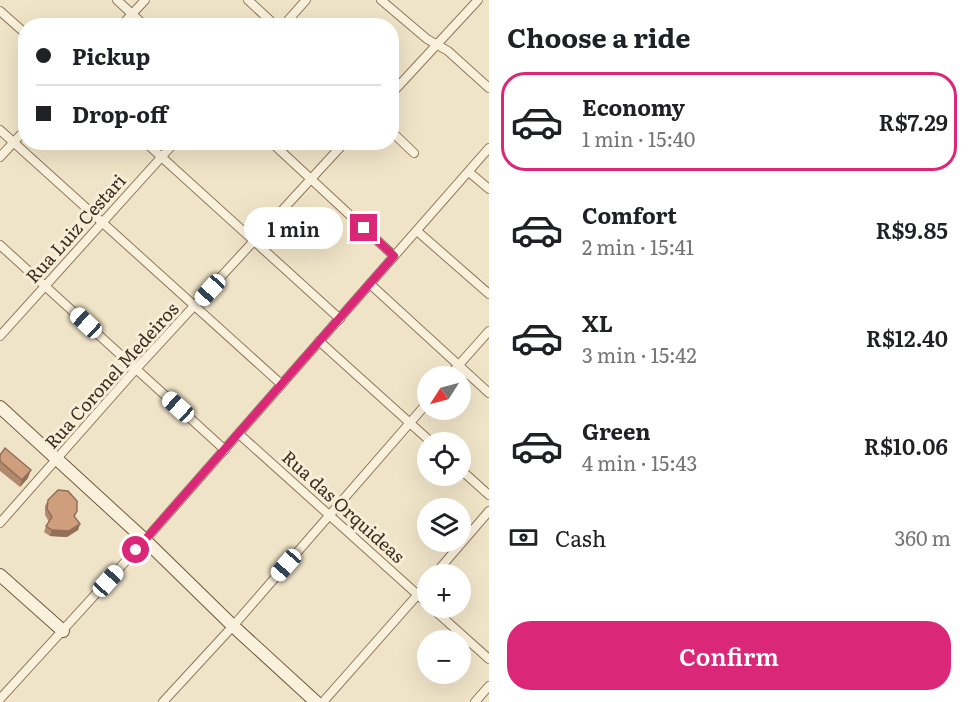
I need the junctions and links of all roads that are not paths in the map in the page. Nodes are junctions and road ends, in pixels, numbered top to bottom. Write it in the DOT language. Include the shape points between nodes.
graph roads {
  1 [pos="117,0"];
  2 [pos="145,0"];
  3 [pos="248,0"];
  4 [pos="306,0"];
  5 [pos="381,0"];
  6 [pos="478,0"];
  7 [pos="0,11"];
  8 [pos="132,14"];
  9 [pos="128,18"];
  10 [pos="136,18"];
  11 [pos="267,18"];
  12 [pos="290,18"];
  13 [pos="18,27"];
  14 [pos="437,45"];
  15 [pos="399,86"];
  16 [pos="489,88"];
  17 [pos="0,130"];
  18 [pos="18,137"];
  19 [pos="399,139"];
  20 [pos="13,142"];
  21 [pos="18,147"];
  22 [pos="489,148"];
  23 [pos="22,150"];
  24 [pos="154,150"];
  25 [pos="168,150"];
  26 [pos="280,150"];
  27 [pos="338,150"];
  28 [pos="414,153"];
  29 [pos="0,157"];
  30 [pos="162,158"];
  31 [pos="469,172"];
  32 [pos="311,179"];
  33 [pos="489,189"];
  34 [pos="102,223"];
  35 [pos="417,231"];
  36 [pos="254,241"];
  37 [pos="0,245"];
  38 [pos="394,256"];
  39 [pos="370,284"];
  40 [pos="45,286"];
  41 [pos="489,294"];
  42 [pos="195,306"];
  43 [pos="340,319"];
  44 [pos="489,331"];
  45 [pos="0,336"];
  46 [pos="320,341"];
  47 [pos="458,365"];
  48 [pos="136,369"];
  49 [pos="281,384"];
  50 [pos="489,393"];
  51 [pos="0,407"];
  52 [pos="417,414"];
  53 [pos="409,423"];
  54 [pos="419,432"];
  55 [pos="239,434"];
  56 [pos="225,450"];
  57 [pos="57,460"];
  58 [pos="471,479"];
  59 [pos="489,495"];
  60 [pos="489,511"];
  61 [pos="329,515"];
  62 [pos="0,523"];
  63 [pos="145,540"];
  64 [pos="444,564"];
  65 [pos="0,575"];
  66 [pos="417,594"];
  67 [pos="417,596"];
  68 [pos="443,618"];
  69 [pos="233,626"];
  70 [pos="63,631"];
  71 [pos="489,659"];
  72 [pos="489,686"];
  73 [pos="0,699"];
  74 [pos="163,702"];
  75 [pos="316,702"];
  76 [pos="323,702"];
  77 [pos="475,702"];
  1 -- 8 [label="street"];
  2 -- 8 [label="street"];
  3 -- 11 [label="street"];
  4 -- 12 [label="street"];
  5 -- 14 [label="street"];
  6 -- 14 [label="street"];
  7 -- 13 [label="street"];
  8 -- 9 [label="street"];
  8 -- 10 [label="street"];
  14 -- 15 [label="street"];
  14 -- 16 [label="street"];
  17 -- 20 [label="street"];
  18 -- 20 [label="street"];
  19 -- 28 [label="street"];
  20 -- 21 [label="street"];
  20 -- 29 [label="street"];
  22 -- 31 [label="street"];
  23 -- 34 [label="street"];
  24 -- 30 [label="street"];
  25 -- 30 [label="street, Rua Luiz Cestari"];
  26 -- 32 [label="street"];
  27 -- 32 [label="street, Rua Coronel Medeiros"];
  30 -- 34 [label="street, Rua Luiz Cestari"];
  30 -- 36 [label="street"];
  31 -- 33 [label="street"];
  31 -- 35 [label="street"];
  32 -- 36 [label="street, Rua Coronel Medeiros"];
  32 -- 38 [label="street"];
  34 -- 40 [label="street, Rua Luiz Cestari"];
  34 -- 42 [label="street"];
  35 -- 38 [label="street"];
  35 -- 41 [label="street"];
  36 -- 42 [label="street, Rua Coronel Medeiros"];
  36 -- 43 [label="street"];
  37 -- 40 [label="street"];
  38 -- 39 [label="street"];
  39 -- 43 [label="street"];
  39 -- 47 [label="street"];
  40 -- 45 [label="street, Rua Luiz Cestari"];
  40 -- 48 [label="street"];
  42 -- 48 [label="street, Rua Coronel Medeiros"];
  42 -- 49 [label="street"];
  43 -- 46 [label="street"];
  44 -- 47 [label="street"];
  46 -- 49 [label="street"];
  46 -- 53 [label="street"];
  47 -- 50 [label="street"];
  48 -- 56 [label="street"];
  48 -- 57 [label="street, Rua Coronel Medeiros"];
  49 -- 55 [label="street"];
  51 -- 57 [label="street"];
  52 -- 53 [label="street"];
  53 -- 54 [label="street"];
  53 -- 61 [label="street"];
  55 -- 56 [label="street"];
  55 -- 61 [label="street, Rua das Orquideas"];
  56 -- 63 [label="street"];
  57 -- 62 [label="street, Rua Coronel Medeiros"];
  57 -- 63 [label="street"];
  58 -- 59 [label="street"];
  60 -- 64 [label="street"];
  61 -- 66 [label="street, Rua das Orquideas"];
  61 -- 69 [label="street"];
  63 -- 69 [label="street"];
  63 -- 70 [label="street"];
  65 -- 70 [label="street"];
  67 -- 76 [label="street"];
  68 -- 71 [label="street"];
  69 -- 74 [label="street"];
  69 -- 75 [label="street"];
  70 -- 73 [label="street"];
  72 -- 77 [label="street"];
}
